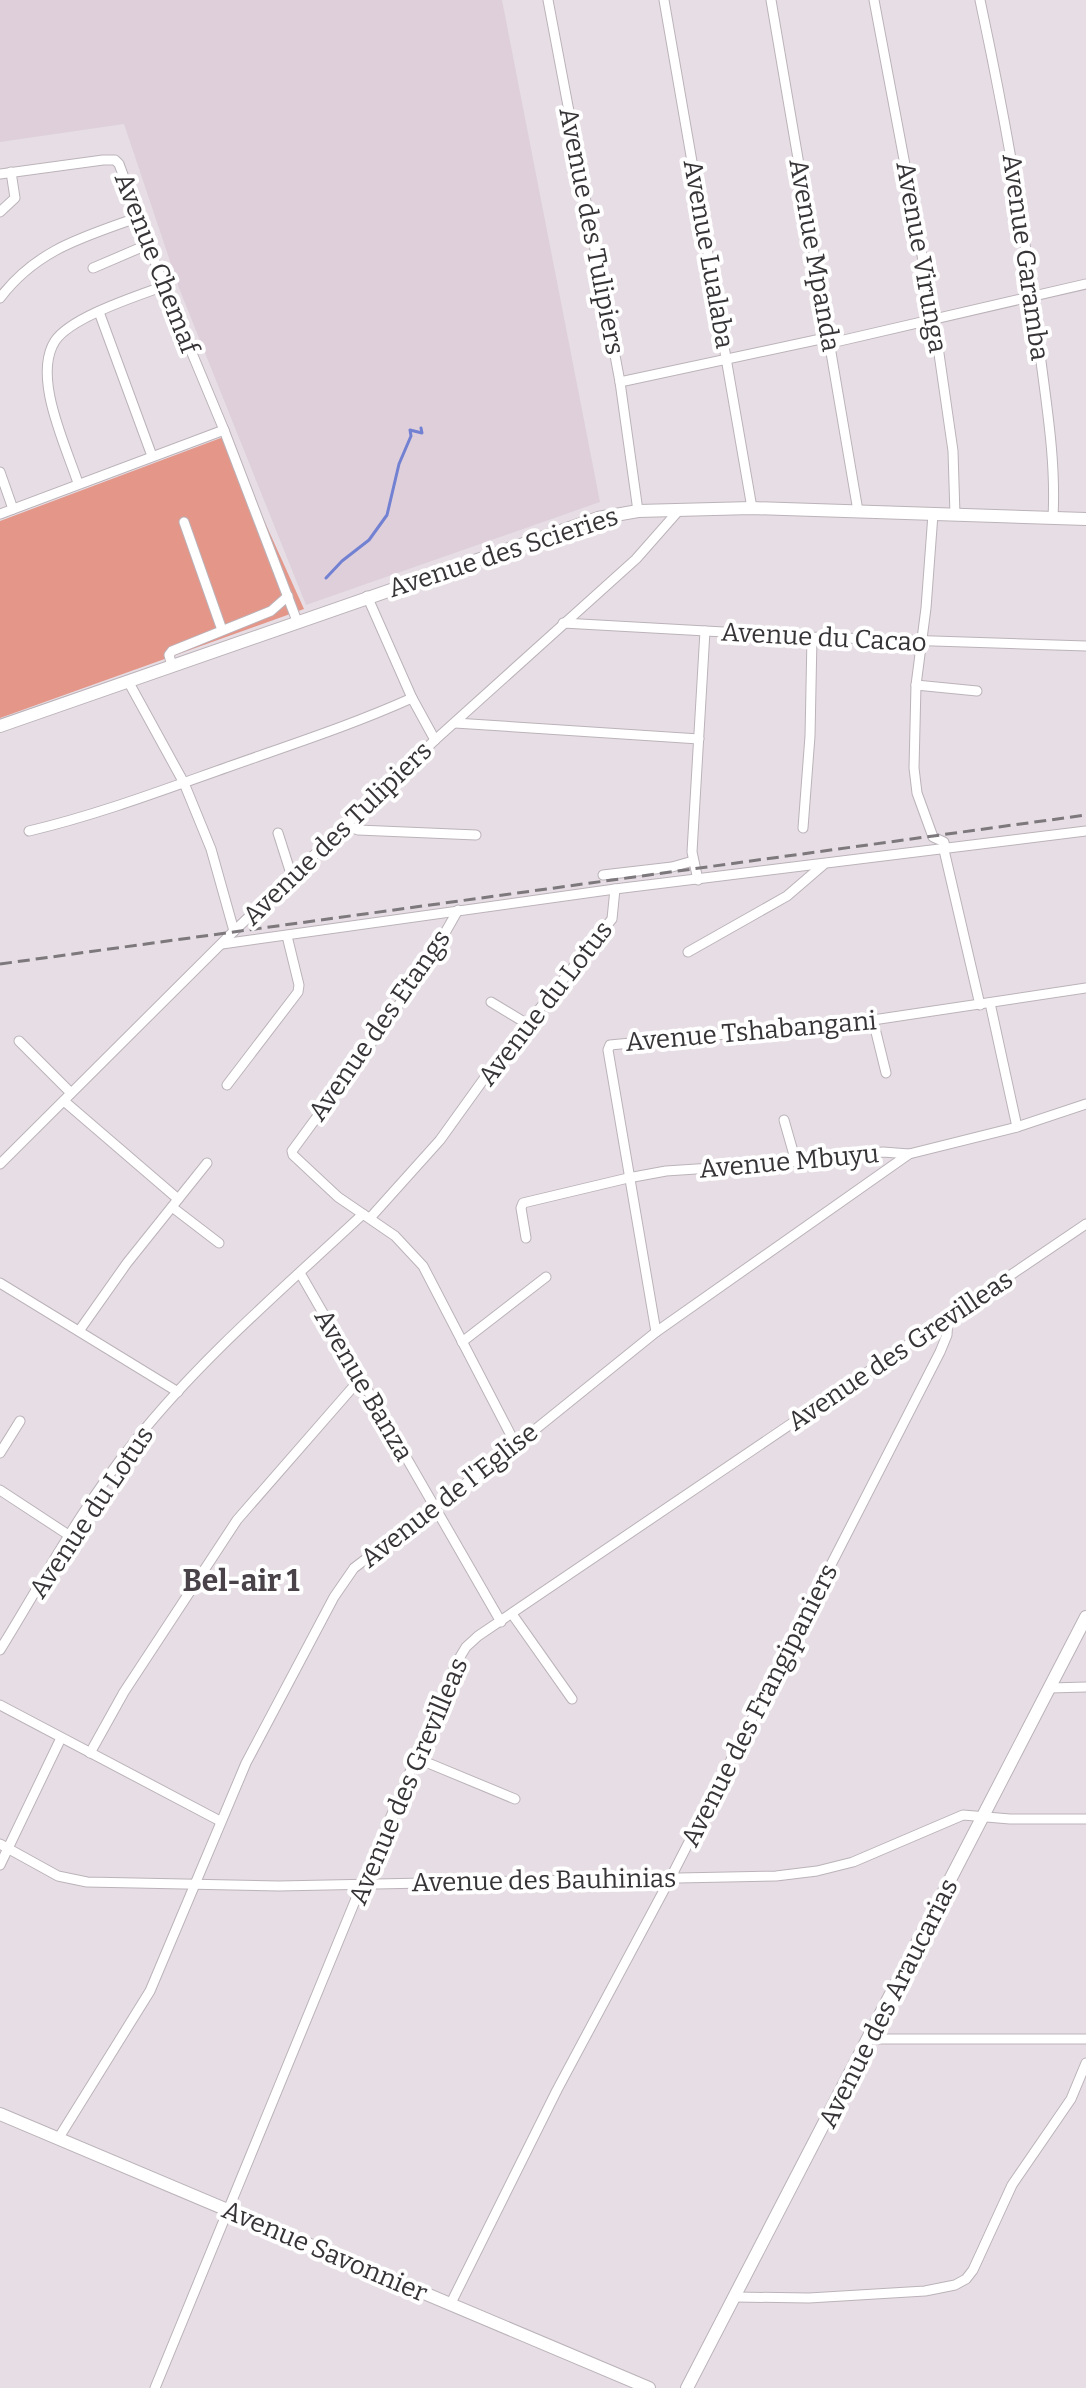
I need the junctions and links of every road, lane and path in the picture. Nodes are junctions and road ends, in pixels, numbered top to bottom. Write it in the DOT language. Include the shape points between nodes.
graph roads {
  1 [pos="548,0"];
  2 [pos="664,0"];
  3 [pos="771,0"];
  4 [pos="874,0"];
  5 [pos="980,0"];
  6 [pos="11,172"];
  7 [pos="0,174"];
  8 [pos="0,212"];
  9 [pos="139,217"];
  10 [pos="149,244"];
  11 [pos="93,268"];
  12 [pos="1086,284"];
  13 [pos="164,286"];
  14 [pos="1033,296"];
  15 [pos="0,298"];
  16 [pos="99,312"];
  17 [pos="934,319"];
  18 [pos="830,340"];
  19 [pos="727,360"];
  20 [pos="620,382"];
  21 [pos="224,430"];
  22 [pos="152,456"];
  23 [pos="0,472"];
  24 [pos="78,483"];
  25 [pos="752,508"];
  26 [pos="13,509"];
  27 [pos="680,509"];
  28 [pos="638,511"];
  29 [pos="858,511"];
  30 [pos="0,514"];
  31 [pos="933,514"];
  32 [pos="955,515"];
  33 [pos="1053,517"];
  34 [pos="1086,519"];
  35 [pos="184,522"];
  36 [pos="288,596"];
  37 [pos="367,596"];
  38 [pos="297,621"];
  39 [pos="563,623"];
  40 [pos="222,630"];
  41 [pos="705,631"];
  42 [pos="812,637"];
  43 [pos="921,641"];
  44 [pos="1086,646"];
  45 [pos="172,666"];
  46 [pos="128,681"];
  47 [pos="916,685"];
  48 [pos="977,691"];
  49 [pos="412,698"];
  50 [pos="455,723"];
  51 [pos="0,726"];
  52 [pos="699,739"];
  53 [pos="435,740"];
  54 [pos="184,783"];
  55 [pos="346,825"];
  56 [pos="803,828"];
  57 [pos="29,831"];
  58 [pos="1086,831"];
  59 [pos="278,833"];
  60 [pos="476,835"];
  61 [pos="944,850"];
  62 [pos="693,861"];
  63 [pos="823,865"];
  64 [pos="603,875"];
  65 [pos="292,877"];
  66 [pos="698,880"];
  67 [pos="615,889"];
  68 [pos="458,910"];
  69 [pos="234,931"];
  70 [pos="287,936"];
  71 [pos="222,944"];
  72 [pos="688,952"];
  73 [pos="1086,988"];
  74 [pos="491,1002"];
  75 [pos="985,1004"];
  76 [pos="873,1020"];
  77 [pos="529,1025"];
  78 [pos="19,1041"];
  79 [pos="886,1073"];
  80 [pos="227,1085"];
  81 [pos="68,1097"];
  82 [pos="1085,1106"];
  83 [pos="784,1120"];
  84 [pos="1017,1127"];
  85 [pos="909,1154"];
  86 [pos="796,1162"];
  87 [pos="207,1163"];
  88 [pos="0,1164"];
  89 [pos="628,1178"];
  90 [pos="175,1203"];
  91 [pos="367,1216"];
  92 [pos="1086,1224"];
  93 [pos="526,1238"];
  94 [pos="219,1243"];
  95 [pos="300,1273"];
  96 [pos="546,1277"];
  97 [pos="0,1283"];
  98 [pos="948,1318"];
  99 [pos="79,1331"];
  100 [pos="656,1332"];
  101 [pos="462,1342"];
  102 [pos="360,1379"];
  103 [pos="178,1392"];
  104 [pos="20,1421"];
  105 [pos="516,1445"];
  106 [pos="0,1453"];
  107 [pos="0,1490"];
  108 [pos="433,1506"];
  109 [pos="70,1536"];
  110 [pos="512,1614"];
  111 [pos="1086,1617"];
  112 [pos="501,1622"];
  113 [pos="0,1650"];
  114 [pos="1086,1687"];
  115 [pos="1050,1688"];
  116 [pos="572,1699"];
  117 [pos="0,1705"];
  118 [pos="61,1738"];
  119 [pos="90,1753"];
  120 [pos="416,1758"];
  121 [pos="515,1799"];
  122 [pos="984,1817"];
  123 [pos="1086,1819"];
  124 [pos="220,1821"];
  125 [pos="4,1846"];
  126 [pos="0,1865"];
  127 [pos="671,1877"];
  128 [pos="362,1884"];
  129 [pos="194,1886"];
  130 [pos="869,2039"];
  131 [pos="1086,2039"];
  132 [pos="1086,2063"];
  133 [pos="0,2114"];
  134 [pos="58,2139"];
  135 [pos="227,2210"];
  136 [pos="736,2297"];
  137 [pos="451,2303"];
  138 [pos="155,2388"];
  139 [pos="649,2388"];
  140 [pos="687,2388"];
  1 -- 20 [label="street, Avenue des Tulipiers"];
  2 -- 19 [label="street, Avenue Lualaba"];
  3 -- 18 [label="street, Avenue Mpanda"];
  4 -- 17 [label="street, Avenue Virunga"];
  5 -- 14 [label="street, Avenue Garamba" via="1007,128"];
  6 -- 7 [label="street, Avenue Chemaf"];
  6 -- 8 [label="street" via="15,198"];
  6 -- 9 [label="street, Avenue Chemaf" via="115,160"];
  9 -- 10 [label="street, Avenue Chemaf"];
  9 -- 15 [label="street" via="39,258"];
  10 -- 11 [label="street"];
  10 -- 13 [label="street, Avenue Chemaf"];
  12 -- 14 [label="street"];
  13 -- 16 [label="street"];
  13 -- 21 [label="street, Avenue Chemaf"];
  14 -- 17 [label="street"];
  14 -- 33 [label="street, Avenue Garamba" via="1052,457"];
  16 -- 22 [label="street"];
  16 -- 24 [label="street" via="61,335 46,370"];
  17 -- 18 [label="street"];
  17 -- 32 [label="street, Avenue Virunga" via="953,451"];
  18 -- 19 [label="street"];
  18 -- 29 [label="street, Avenue Mpanda"];
  19 -- 20 [label="street"];
  19 -- 25 [label="street, Avenue Lualaba"];
  20 -- 28 [label="street, Avenue des Tulipiers"];
  21 -- 22 [label="street"];
  21 -- 36 [label="street, Avenue Chemaf"];
  22 -- 24 [label="street"];
  23 -- 26 [label="street"];
  24 -- 26 [label="street"];
  25 -- 27 [label="street, Avenue des Scieries"];
  25 -- 29 [label="street, Avenue des Scieries"];
  26 -- 30 [label="street"];
  27 -- 28 [label="street, Avenue des Scieries"];
  27 -- 39 [label="street, Avenue des Tulipiers" via="636,559"];
  28 -- 37 [label="street, Avenue des Scieries" via="567,526"];
  29 -- 31 [label="street, Avenue des Scieries"];
  31 -- 32 [label="street, Avenue des Scieries"];
  31 -- 43 [label="street"];
  32 -- 33 [label="street, Avenue des Scieries"];
  33 -- 34 [label="street, Avenue des Scieries"];
  35 -- 40 [label="street"];
  36 -- 38 [label="street, Avenue Chemaf"];
  36 -- 40 [label="street" via="271,611"];
  37 -- 38 [label="street, Avenue des Scieries"];
  37 -- 49 [label="street"];
  38 -- 45 [label="street, Avenue des Scieries"];
  39 -- 41 [label="street, Avenue du Cacao"];
  39 -- 50 [label="street, Avenue des Tulipiers"];
  40 -- 45 [label="street" via="172,651"];
  41 -- 42 [label="street, Avenue du Cacao"];
  41 -- 52 [label="street"];
  42 -- 43 [label="street, Avenue du Cacao"];
  42 -- 56 [label="street"];
  43 -- 44 [label="street, Avenue du Cacao"];
  43 -- 47 [label="street"];
  45 -- 46 [label="street, Avenue des Scieries"];
  46 -- 51 [label="street, Avenue des Scieries"];
  46 -- 54 [label="street"];
  47 -- 48 [label="street"];
  47 -- 61 [label="street" via="914,780 933,837 944,842"];
  49 -- 53 [label="street"];
  49 -- 54 [label="street"];
  50 -- 52 [label="street"];
  50 -- 53 [label="street, Avenue des Tulipiers"];
  52 -- 62 [label="street"];
  53 -- 55 [label="street, Avenue des Tulipiers"];
  54 -- 57 [label="street"];
  54 -- 69 [label="street" via="211,849"];
  55 -- 60 [label="street" via="358,830"];
  55 -- 65 [label="street, Avenue des Tulipiers"];
  58 -- 61 [label="street, Avenue du Lotus"];
  59 -- 65 [label="street"];
  61 -- 63 [label="street, Avenue du Lotus"];
  61 -- 75 [label="street"];
  62 -- 64 [label="street"];
  62 -- 66 [label="street"];
  63 -- 66 [label="street, Avenue du Lotus"];
  63 -- 72 [label="street" via="787,896"];
  65 -- 69 [label="street, Avenue des Tulipiers"];
  66 -- 67 [label="street, Avenue du Lotus"];
  67 -- 68 [label="street, Avenue des Etangs"];
  67 -- 77 [label="street, Avenue du Lotus" via="612,919"];
  68 -- 70 [label="street, Avenue des Etangs"];
  68 -- 91 [label="street, Avenue des Etangs" via="391,1016 294,1146 293,1155"];
  69 -- 71 [label="street, Avenue des Tulipiers"];
  70 -- 71 [label="street, Avenue des Etangs"];
  70 -- 80 [label="street" via="298,992"];
  71 -- 81 [label="street, Avenue des Tulipiers"];
  73 -- 75 [label="street, Avenue Tshabangani"];
  74 -- 77 [label="street"];
  75 -- 76 [label="street, Avenue Tshabangani"];
  75 -- 84 [label="street"];
  76 -- 79 [label="street"];
  76 -- 89 [label="street, Avenue Tshabangani" via="613,1043 608,1050"];
  77 -- 91 [label="street, Avenue du Lotus" via="440,1140"];
  78 -- 81 [label="street"];
  81 -- 88 [label="street, Avenue des Tulipiers"];
  81 -- 90 [label="street"];
  82 -- 84 [label="street, Avenue Mbuyu"];
  83 -- 86 [label="street"];
  84 -- 85 [label="street, Avenue Mbuyu"];
  85 -- 86 [label="street, Avenue Mbuyu"];
  85 -- 100 [label="street, Avenue de l'Eglise"];
  86 -- 89 [label="street, Avenue Mbuyu"];
  87 -- 90 [label="street"];
  89 -- 93 [label="street, Avenue Mbuyu" via="523,1203"];
  89 -- 100 [label="street, Avenue Tshabangani"];
  90 -- 94 [label="street"];
  90 -- 99 [label="street"];
  91 -- 95 [label="street, Avenue du Lotus"];
  91 -- 101 [label="street" via="423,1266"];
  92 -- 98 [label="street, Avenue des Grevilleas"];
  95 -- 102 [label="street, Avenue Banza"];
  95 -- 103 [label="street, Avenue du Lotus"];
  96 -- 101 [label="street"];
  97 -- 99 [label="street"];
  98 -- 110 [label="street, Avenue des Grevilleas"];
  98 -- 127 [label="street, Avenue des Frangipaniers" via="940,1352"];
  99 -- 103 [label="street"];
  100 -- 105 [label="street, Avenue de l'Eglise"];
  101 -- 105 [label="street"];
  102 -- 108 [label="street, Avenue Banza"];
  102 -- 119 [label="street" via="237,1520"];
  103 -- 109 [label="street, Avenue du Lotus" via="123,1457"];
  104 -- 106 [label="street"];
  105 -- 108 [label="street, Avenue de l'Eglise"];
  107 -- 109 [label="street"];
  108 -- 112 [label="street, Avenue Banza"];
  108 -- 124 [label="street, Avenue de l'Eglise" via="348,1576 275,1707"];
  109 -- 113 [label="street, Avenue du Lotus"];
  110 -- 112 [label="street, Avenue des Grevilleas"];
  110 -- 116 [label="street"];
  111 -- 115 [label="street, Avenue des Araucarias"];
  112 -- 120 [label="street, Avenue des Grevilleas" via="461,1654"];
  114 -- 115 [label="street"];
  115 -- 122 [label="street, Avenue des Araucarias"];
  117 -- 118 [label="street"];
  118 -- 119 [label="street"];
  118 -- 125 [label="street"];
  119 -- 124 [label="street"];
  120 -- 121 [label="street"];
  120 -- 128 [label="street, Avenue des Grevilleas"];
  122 -- 123 [label="street, Avenue des Bauhinias"];
  122 -- 127 [label="street, Avenue des Bauhinias" via="957,1817 853,1862 817,1871"];
  122 -- 130 [label="street, Avenue des Araucarias"];
  124 -- 129 [label="street, Avenue de l'Eglise"];
  125 -- 126 [label="street"];
  125 -- 129 [label="street, Avenue des Bauhinias" via="73,1881"];
  127 -- 128 [label="street, Avenue des Bauhinias"];
  127 -- 137 [label="street, Avenue des Frangipaniers"];
  128 -- 129 [label="street, Avenue des Bauhinias"];
  128 -- 135 [label="street, Avenue des Grevilleas"];
  129 -- 134 [label="street, Avenue de l'Eglise" via="140,2010"];
  130 -- 131 [label="street"];
  130 -- 136 [label="street, Avenue des Araucarias"];
  132 -- 136 [label="street" via="1077,2088 1018,2176 963,2281 925,2291"];
  133 -- 134 [label="street, Avenue Savonnier"];
  134 -- 135 [label="street, Avenue Savonnier"];
  135 -- 137 [label="street, Avenue Savonnier"];
  135 -- 138 [label="street, Avenue des Grevilleas"];
  136 -- 140 [label="street, Avenue des Araucarias"];
  137 -- 139 [label="street, Avenue Savonnier"];
}
